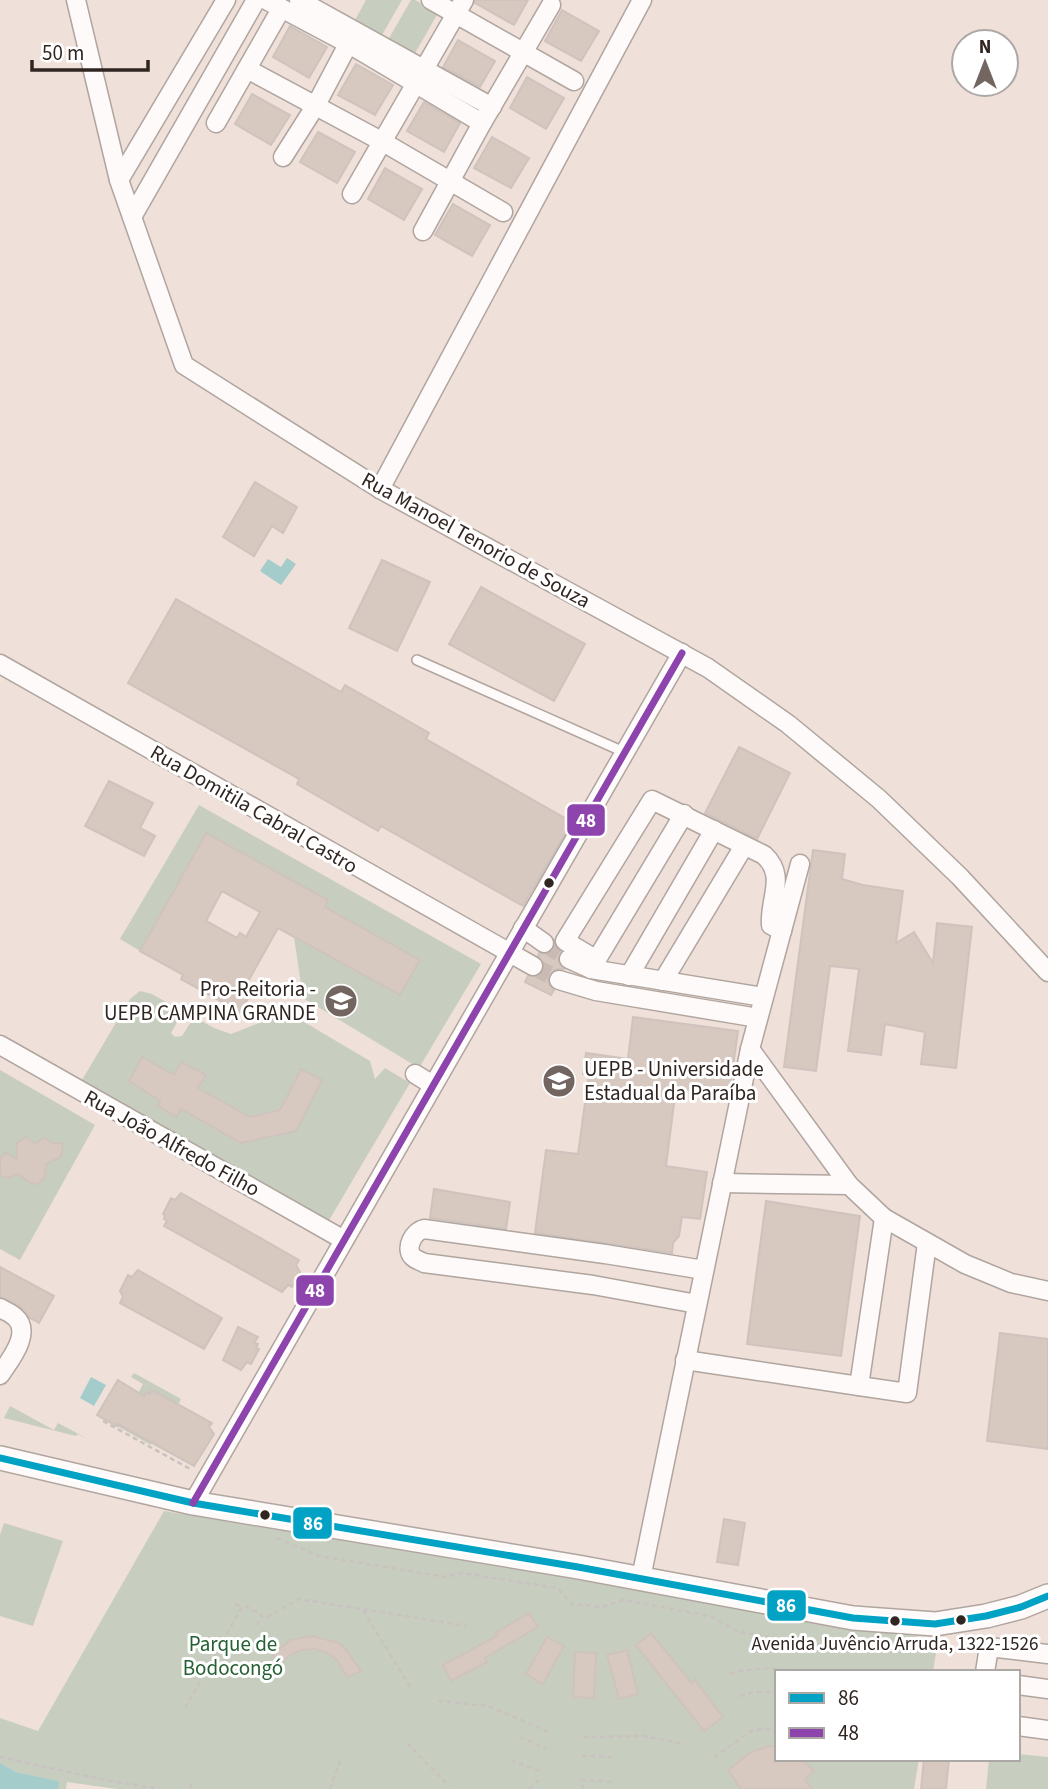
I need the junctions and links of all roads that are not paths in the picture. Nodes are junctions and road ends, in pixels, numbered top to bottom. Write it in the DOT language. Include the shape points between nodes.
graph roads {
  1 [pos="76,0"];
  2 [pos="226,0"];
  3 [pos="256,0"];
  4 [pos="299,0"];
  5 [pos="431,0"];
  6 [pos="642,0"];
  7 [pos="274,4"];
  8 [pos="551,5"];
  9 [pos="460,7"];
  10 [pos="352,38"];
  11 [pos="523,51"];
  12 [pos="247,69"];
  13 [pos="419,77"];
  14 [pos="574,82"];
  15 [pos="316,105"];
  16 [pos="492,107"];
  17 [pos="216,123"];
  18 [pos="482,123"];
  19 [pos="383,142"];
  20 [pos="283,157"];
  21 [pos="119,180"];
  22 [pos="450,180"];
  23 [pos="352,194"];
  24 [pos="503,212"];
  25 [pos="132,217"];
  26 [pos="423,231"];
  27 [pos="380,489"];
  28 [pos="682,653"];
  29 [pos="417,660"];
  30 [pos="0,664"];
  31 [pos="624,752"];
  32 [pos="684,814"];
  33 [pos="714,830"];
  34 [pos="744,846"];
  35 [pos="800,864"];
  36 [pos="523,928"];
  37 [pos="782,931"];
  38 [pos="544,943"];
  39 [pos="509,954"];
  40 [pos="594,964"];
  41 [pos="533,966"];
  42 [pos="1048,972"];
  43 [pos="629,976"];
  44 [pos="663,981"];
  45 [pos="763,997"];
  46 [pos="758,1018"];
  47 [pos="0,1045"];
  48 [pos="750,1049"];
  49 [pos="415,1074"];
  50 [pos="433,1085"];
  51 [pos="722,1182"];
  52 [pos="849,1185"];
  53 [pos="884,1218"];
  54 [pos="344,1240"];
  55 [pos="927,1244"];
  56 [pos="704,1270"];
  57 [pos="1048,1291"];
  58 [pos="697,1304"];
  59 [pos="0,1308"];
  60 [pos="685,1360"];
  61 [pos="0,1375"];
  62 [pos="859,1386"];
  63 [pos="0,1458"];
  64 [pos="193,1503"];
  65 [pos="642,1578"];
  66 [pos="1048,1596"];
  67 [pos="1048,1654"];
  68 [pos="985,1670"];
  69 [pos="1020,1685"];
  70 [pos="1048,1689"];
  71 [pos="1020,1726"];
  72 [pos="1048,1730"];
  1 -- 21 [label="street, Rua Manoel Tenorio de Souza"];
  2 -- 21 [label="street"];
  3 -- 25 [label="street"];
  4 -- 10 [label="street"];
  5 -- 9 [label="street"];
  6 -- 27 [label="street"];
  7 -- 10 [label="street"];
  7 -- 12 [label="street"];
  8 -- 11 [label="street"];
  9 -- 11 [label="street"];
  9 -- 13 [label="street"];
  10 -- 13 [label="street"];
  10 -- 15 [label="street"];
  11 -- 14 [label="street"];
  11 -- 16 [label="street"];
  12 -- 15 [label="street"];
  12 -- 17 [label="street"];
  13 -- 16 [label="street"];
  13 -- 18 [label="street"];
  13 -- 19 [label="street"];
  15 -- 19 [label="street"];
  15 -- 20 [label="street"];
  16 -- 18 [label="street"];
  18 -- 22 [label="street"];
  19 -- 22 [label="street"];
  19 -- 23 [label="street"];
  21 -- 25 [label="street, Rua Manoel Tenorio de Souza"];
  22 -- 24 [label="street"];
  22 -- 26 [label="street"];
  25 -- 27 [label="street, Rua Manoel Tenorio de Souza" via="184,365"];
  27 -- 28 [label="street, Rua Manoel Tenorio de Souza"];
  28 -- 31 [label="street"];
  28 -- 42 [label="street, Rua Manoel Tenorio de Souza" via="788,724 878,799 960,877"];
  29 -- 31 [label="lane"];
  30 -- 39 [label="street, Rua Domitila Cabral Castro"];
  31 -- 36 [label="street"];
  32 -- 33 [label="street"];
  32 -- 40 [label="street"];
  32 -- 40 [label="street" via="651,801 565,941"];
  33 -- 34 [label="street"];
  33 -- 43 [label="street"];
  34 -- 37 [label="street" via="774,864 771,925"];
  34 -- 44 [label="street"];
  35 -- 37 [label="street"];
  36 -- 38 [label="street"];
  36 -- 39 [label="street"];
  37 -- 45 [label="street"];
  39 -- 41 [label="street, Rua Domitila Cabral Castro"];
  39 -- 50 [label="street"];
  40 -- 43 [label="street"];
  40 -- 46 [label="street" via="572,960 561,981"];
  43 -- 44 [label="street"];
  44 -- 45 [label="street"];
  45 -- 46 [label="street"];
  46 -- 48 [label="street"];
  47 -- 54 [label="street, Rua João Alfredo Filho"];
  48 -- 51 [label="street"];
  48 -- 52 [label="street"];
  49 -- 50 [label="street"];
  50 -- 54 [label="street"];
  51 -- 52 [label="street"];
  51 -- 56 [label="street"];
  52 -- 53 [label="street"];
  53 -- 55 [label="street"];
  53 -- 62 [label="street"];
  54 -- 64 [label="street"];
  55 -- 57 [label="street" via="1011,1283"];
  55 -- 62 [label="street" via="907,1393"];
  56 -- 58 [label="street"];
  56 -- 58 [label="street" via="424,1229 412,1237 413,1257 424,1263"];
  58 -- 60 [label="street"];
  59 -- 61 [label="street" via="16,1317 21,1335"];
  60 -- 62 [label="street"];
  60 -- 65 [label="street"];
  63 -- 64 [label="street"];
  64 -- 65 [label="street"];
  65 -- 66 [label="street" via="802,1609 912,1624 947,1623 1021,1607"];
  67 -- 68 [label="street" via="989,1647"];
  69 -- 70 [label="street"];
  71 -- 72 [label="street"];
}
